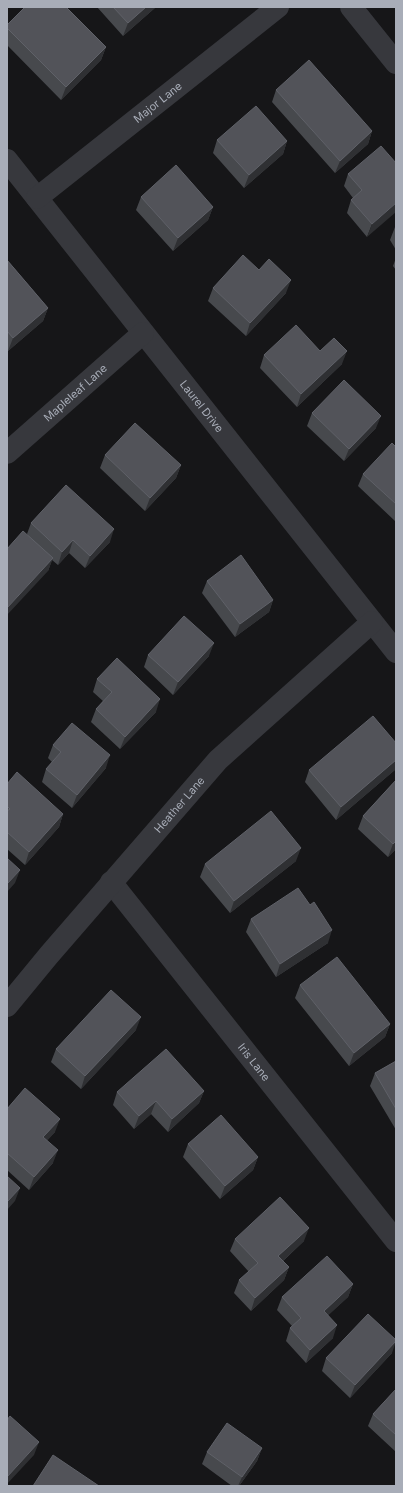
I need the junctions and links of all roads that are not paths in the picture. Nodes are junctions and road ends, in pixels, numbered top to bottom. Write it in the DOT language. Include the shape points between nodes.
graph roads {
  1 [pos="278,7"];
  2 [pos="351,7"];
  3 [pos="396,63"];
  4 [pos="7,160"];
  5 [pos="37,198"];
  6 [pos="143,333"];
  7 [pos="7,453"];
  8 [pos="372,622"];
  9 [pos="396,652"];
  10 [pos="112,882"];
  11 [pos="7,1006"];
  12 [pos="396,1241"];
  1 -- 5 [label="street, Major Lane"];
  2 -- 3 [label="street"];
  4 -- 5 [label="street, Laurel Drive"];
  5 -- 6 [label="street, Laurel Drive"];
  6 -- 7 [label="street, Mapleleaf Lane"];
  6 -- 8 [label="street, Laurel Drive"];
  8 -- 9 [label="street, Laurel Drive"];
  8 -- 10 [label="street, Heather Lane" via="218,760"];
  10 -- 11 [label="street, Heather Lane"];
  10 -- 12 [label="street, Iris Lane"];
}
